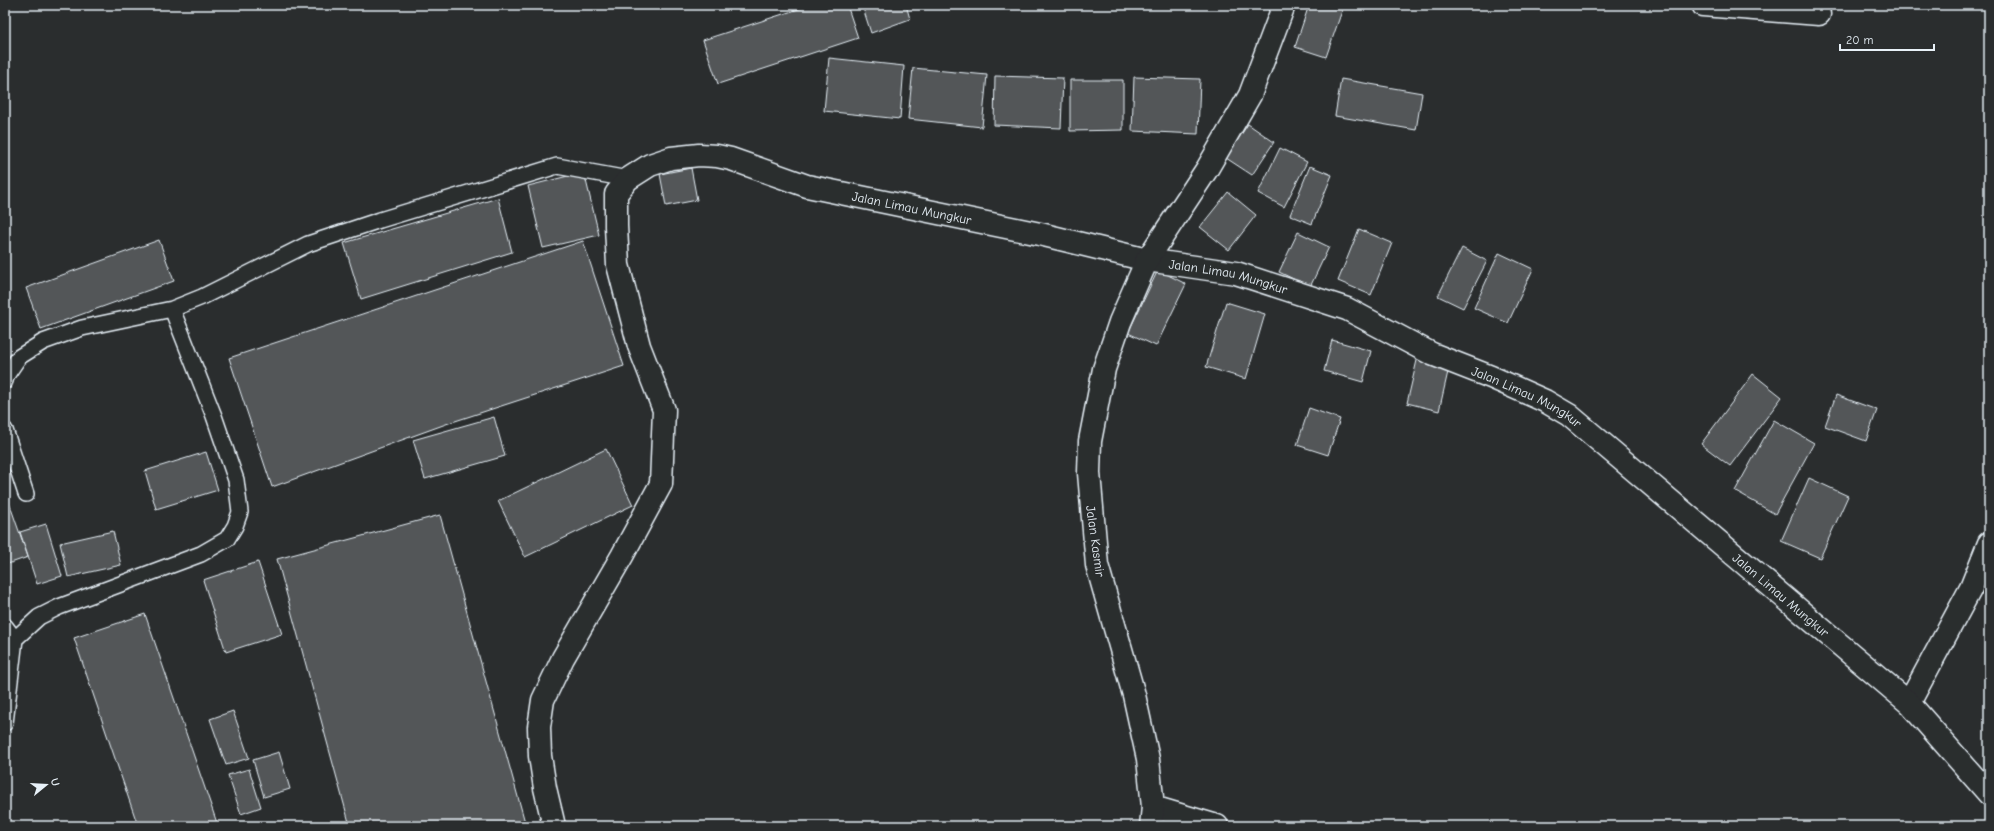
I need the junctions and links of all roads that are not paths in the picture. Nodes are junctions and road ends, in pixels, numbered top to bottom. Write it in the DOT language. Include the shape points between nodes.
graph roads {
  1 [pos="1284,5"];
  2 [pos="1703,5"];
  3 [pos="1819,14"];
  4 [pos="628,179"];
  5 [pos="1147,260"];
  6 [pos="172,309"];
  7 [pos="5,380"];
  8 [pos="5,430"];
  9 [pos="26,494"];
  10 [pos="1989,543"];
  11 [pos="5,626"];
  12 [pos="15,639"];
  13 [pos="1909,703"];
  14 [pos="5,723"];
  15 [pos="1989,794"];
  16 [pos="1152,816"];
  17 [pos="554,826"];
  18 [pos="1217,826"];
  1 -- 5 [label="street, Jalan Kasmir" via="1250,95 1207,169"];
  2 -- 3 [label="street"];
  4 -- 5 [label="street, Jalan Limau Mungkur" via="650,165 671,158 717,156 807,186 1040,234"];
  4 -- 6 [label="lane" via="557,166 308,244 202,297"];
  4 -- 17 [label="street, Jalan Limau Mungkur" via="616,194 618,265 639,346 664,410 661,484 542,700 539,727 540,756"];
  5 -- 13 [label="street, Jalan Limau Mungkur" via="1236,273 1347,309 1432,354 1545,401 1569,415"];
  5 -- 16 [label="street, Jalan Kasmir" via="1120,322 1104,369 1090,440 1088,473 1097,565 1134,695 1148,759"];
  6 -- 7 [label="lane" via="82,328 43,342 19,357"];
  6 -- 12 [label="lane" via="236,480 240,512 235,526 227,538 201,554 59,606 39,616"];
  8 -- 9 [label="lane"];
  10 -- 13 [label="street" via="1971,588"];
  11 -- 12 [label="lane"];
  12 -- 14 [label="lane"];
  13 -- 15 [label="street, Jalan Limau Mungkur"];
  16 -- 18 [label="street"];
}
